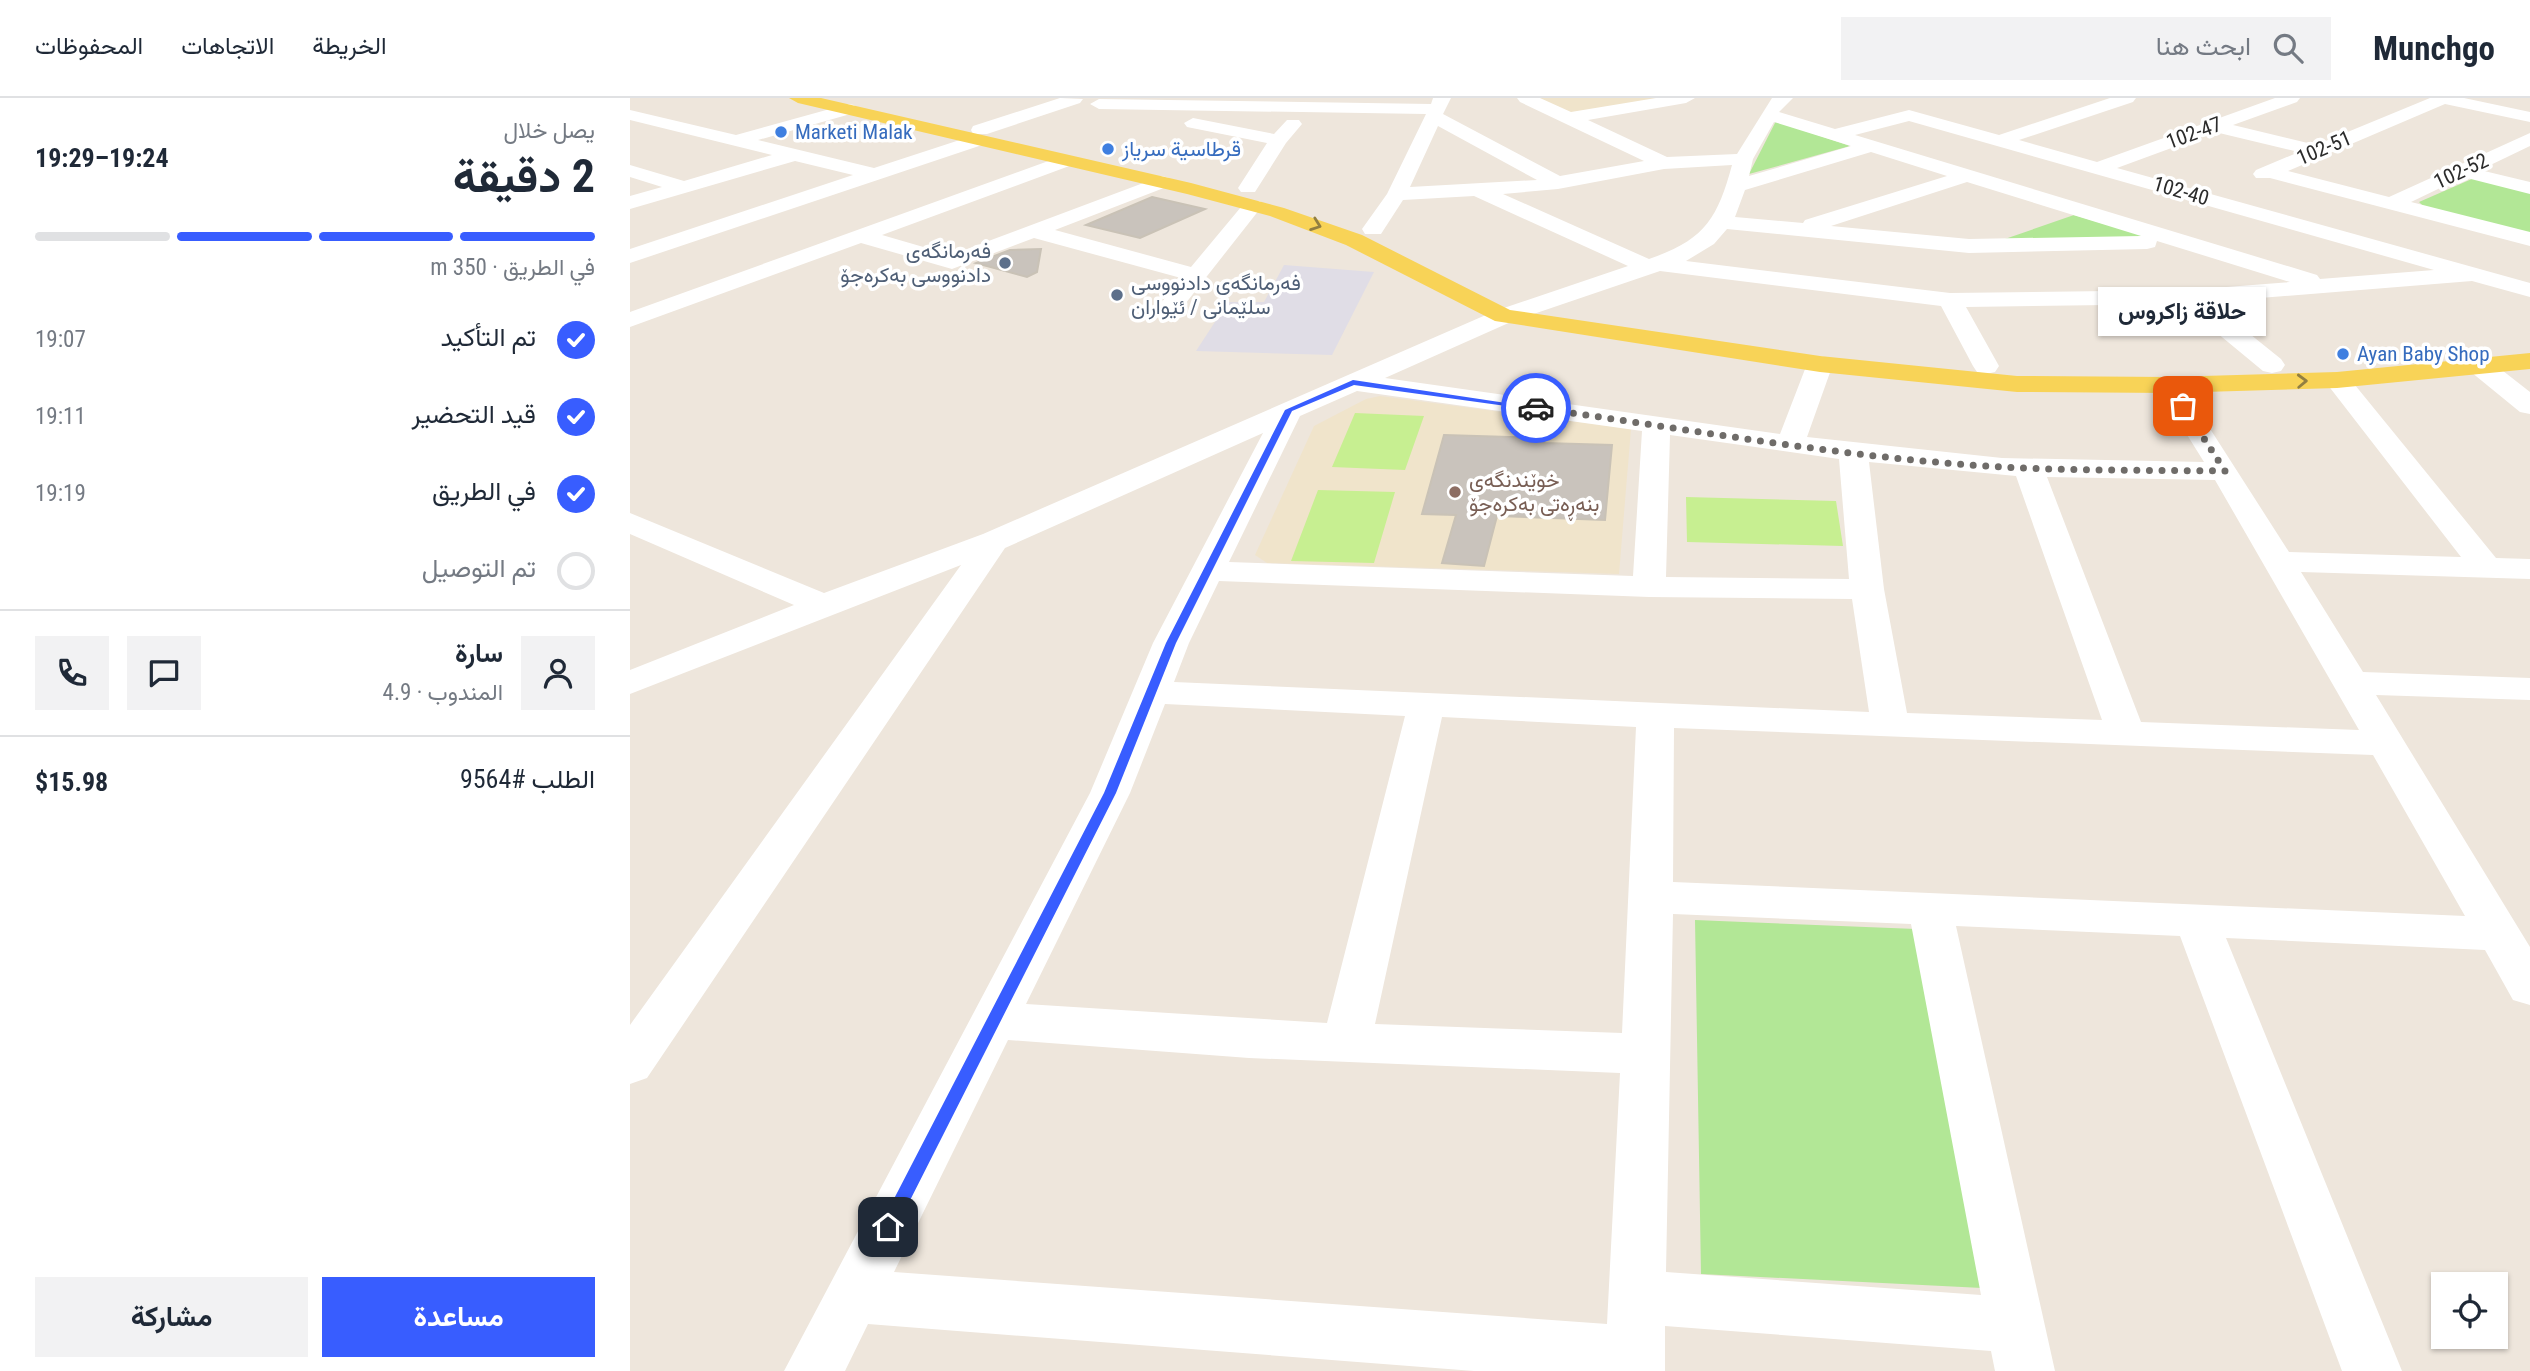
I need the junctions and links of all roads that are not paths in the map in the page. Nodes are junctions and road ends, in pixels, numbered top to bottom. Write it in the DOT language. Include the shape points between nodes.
graph roads {
  1 [pos="798,98"];
  2 [pos="1526,98"];
  3 [pos="1686,98"];
  4 [pos="1799,98"];
  5 [pos="2127,98"];
  6 [pos="2291,98"];
  7 [pos="2441,98"];
  8 [pos="1084,100"];
  9 [pos="849,101"];
  10 [pos="2227,101"];
  11 [pos="1310,103"];
  12 [pos="1771,104"];
  13 [pos="1934,106"];
  14 [pos="634,107"];
  15 [pos="1437,108"];
  16 [pos="2261,109"];
  17 [pos="1909,114"];
  18 [pos="2530,117"];
  19 [pos="1570,118"];
  20 [pos="2214,126"];
  21 [pos="977,135"];
  22 [pos="1832,136"];
  23 [pos="2530,139"];
  24 [pos="1278,140"];
  25 [pos="737,141"];
  26 [pos="2001,141"];
  27 [pos="1869,147"];
  28 [pos="2318,151"];
  29 [pos="793,155"];
  30 [pos="1743,159"];
  31 [pos="1065,161"];
  32 [pos="1664,163"];
  33 [pos="2098,168"];
  34 [pos="630,171"];
  35 [pos="2461,171"];
  36 [pos="2269,172"];
  37 [pos="874,174"];
  38 [pos="1966,176"];
  39 [pos="1161,177"];
  40 [pos="1558,183"];
  41 [pos="1737,186"];
  42 [pos="684,187"];
  43 [pos="2530,188"];
  44 [pos="1477,190"];
  45 [pos="2184,192"];
  46 [pos="1397,194"];
  47 [pos="1250,197"];
  48 [pos="2206,198"];
  49 [pos="797,200"];
  50 [pos="2392,203"];
  51 [pos="630,204"];
  52 [pos="2070,207"];
  53 [pos="2115,220"];
  54 [pos="1722,222"];
  55 [pos="891,225"];
  56 [pos="1373,229"];
  57 [pos="1798,229"];
  58 [pos="711,230"];
  59 [pos="1032,231"];
  60 [pos="860,236"];
  61 [pos="2530,239"];
  62 [pos="2184,241"];
  63 [pos="1983,243"];
  64 [pos="633,253"];
  65 [pos="2530,257"];
  66 [pos="799,258"];
  67 [pos="1648,264"];
  68 [pos="1196,275"];
  69 [pos="2483,276"];
  70 [pos="2329,287"];
  71 [pos="2530,290"];
  72 [pos="2188,297"];
  73 [pos="1975,299"];
  74 [pos="1950,300"];
  75 [pos="1169,308"];
  76 [pos="1517,312"];
  77 [pos="630,320"];
  78 [pos="2530,342"];
  79 [pos="2530,361"];
  80 [pos="1820,364"];
  81 [pos="2272,365"];
  82 [pos="1986,366"];
  83 [pos="2480,366"];
  84 [pos="2337,380"];
  85 [pos="1353,382"];
  86 [pos="2169,385"];
  87 [pos="2530,406"];
  88 [pos="1289,410"];
  89 [pos="1656,425"];
  90 [pos="1790,444"];
  91 [pos="1853,453"];
  92 [pos="2028,467"];
  93 [pos="2225,471"];
  94 [pos="635,529"];
  95 [pos="994,541"];
  96 [pos="2278,561"];
  97 [pos="2486,567"];
  98 [pos="2530,569"];
  99 [pos="1209,570"];
  100 [pos="1649,587"];
  101 [pos="1867,589"];
  102 [pos="823,605"];
  103 [pos="2350,683"];
  104 [pos="636,684"];
  105 [pos="2530,689"];
  106 [pos="1151,692"];
  107 [pos="1426,705"];
  108 [pos="1654,716"];
  109 [pos="1890,725"];
  110 [pos="2126,733"];
  111 [pos="2385,743"];
  112 [pos="1652,897"];
  113 [pos="1930,909"];
  114 [pos="2197,921"];
  115 [pos="2499,934"];
  116 [pos="2530,987"];
  117 [pos="994,1020"];
  118 [pos="1346,1043"];
  119 [pos="1644,1054"];
  120 [pos="630,1064"];
  121 [pos="852,1296"];
  122 [pos="1636,1297"];
  123 [pos="2020,1348"];
  124 [pos="1635,1363"];
  125 [pos="814,1371"];
  126 [pos="2372,1371"];
  1 -- 9 [label="main road"];
  2 -- 19 [label="street"];
  3 -- 19 [label="street"];
  4 -- 12 [label="street"];
  5 -- 26 [label="street"];
  6 -- 16 [label="street, 102-47"];
  7 -- 18 [label="street"];
  7 -- 28 [label="street, 102-51"];
  8 -- 11 [label="street"];
  8 -- 21 [label="street"];
  8 -- 24 [label="street"];
  9 -- 21 [label="main road"];
  9 -- 25 [label="street"];
  10 -- 16 [label="street"];
  11 -- 15 [label="street"];
  11 -- 24 [label="street"];
  12 -- 22 [label="street"];
  12 -- 30 [label="street"];
  13 -- 17 [label="street"];
  14 -- 25 [label="street"];
  15 -- 40 [label="street"];
  15 -- 46 [label="street"];
  16 -- 20 [label="street, 102-47"];
  17 -- 22 [label="street"];
  17 -- 26 [label="street, 102-40"];
  19 -- 32 [label="street"];
  20 -- 28 [label="street"];
  20 -- 33 [label="street, 102-47"];
  21 -- 31 [label="main road"];
  21 -- 37 [label="street"];
  21 -- 39 [label="main road"];
  22 -- 27 [label="street"];
  23 -- 35 [label="street, 102-52"];
  24 -- 47 [label="street"];
  25 -- 29 [label="street"];
  26 -- 33 [label="street, 102-40"];
  27 -- 38 [label="street"];
  27 -- 41 [label="street"];
  28 -- 36 [label="street, 102-51"];
  29 -- 37 [label="street"];
  29 -- 42 [label="street"];
  30 -- 32 [label="street"];
  30 -- 41 [label="street"];
  31 -- 39 [label="main road"];
  31 -- 55 [label="street"];
  32 -- 40 [label="street"];
  33 -- 45 [label="street, 102-40"];
  34 -- 42 [label="street"];
  35 -- 43 [label="street"];
  35 -- 50 [label="street, 102-52"];
  36 -- 48 [label="street, 102-51"];
  36 -- 50 [label="street"];
  37 -- 49 [label="street"];
  38 -- 52 [label="street"];
  38 -- 57 [label="street"];
  39 -- 47 [label="main road"];
  39 -- 59 [label="street"];
  40 -- 44 [label="street"];
  41 -- 54 [label="street"];
  42 -- 51 [label="street"];
  44 -- 46 [label="street"];
  44 -- 67 [label="street"];
  45 -- 48 [label="street, 102-40"];
  45 -- 53 [label="street"];
  46 -- 56 [label="street"];
  47 -- 56 [label="main road" via="1324,209"];
  47 -- 68 [label="street"];
  47 -- 76 [label="main road, one-way"];
  48 -- 69 [label="street, 102-40"];
  49 -- 55 [label="street"];
  49 -- 58 [label="street"];
  50 -- 61 [label="street"];
  52 -- 53 [label="street"];
  52 -- 63 [label="street"];
  53 -- 62 [label="street"];
  54 -- 57 [label="street"];
  54 -- 67 [label="street" via="1693,248"];
  55 -- 60 [label="street"];
  56 -- 76 [label="main road"];
  57 -- 63 [label="street"];
  58 -- 64 [label="street"];
  58 -- 66 [label="street"];
  59 -- 60 [label="street" via="952,262"];
  59 -- 68 [label="street"];
  60 -- 66 [label="street"];
  62 -- 63 [label="street"];
  62 -- 70 [label="street"];
  63 -- 73 [label="street"];
  65 -- 69 [label="street"];
  66 -- 77 [label="street"];
  67 -- 74 [label="street"];
  67 -- 76 [label="street"];
  68 -- 75 [label="street"];
  69 -- 70 [label="street"];
  69 -- 71 [label="street, 102-40"];
  70 -- 72 [label="street"];
  72 -- 73 [label="street"];
  72 -- 81 [label="street"];
  73 -- 74 [label="street"];
  74 -- 82 [label="street"];
  76 -- 80 [label="main road"];
  76 -- 82 [label="main road"];
  76 -- 85 [label="street"];
  78 -- 81 [label="main road"];
  79 -- 83 [label="main road"];
  80 -- 86 [label="main road" via="1988,383"];
  80 -- 90 [label="street"];
  81 -- 82 [label="main road" via="2170,369"];
  83 -- 84 [label="main road"];
  83 -- 87 [label="street"];
  86 -- 84 [label="main road, one-way"];
  84 -- 97 [label="street"];
  85 -- 88 [label="street"];
  85 -- 89 [label="street"];
  86 -- 93 [label="street"];
  88 -- 95 [label="street"];
  88 -- 99 [label="street"];
  89 -- 90 [label="street"];
  89 -- 100 [label="street"];
  90 -- 91 [label="street"];
  91 -- 92 [label="street"];
  91 -- 101 [label="street"];
  92 -- 93 [label="street"];
  92 -- 110 [label="street"];
  93 -- 96 [label="street"];
  94 -- 102 [label="street"];
  95 -- 102 [label="street"];
  95 -- 120 [label="street"];
  96 -- 97 [label="street"];
  96 -- 103 [label="street"];
  97 -- 98 [label="street"];
  99 -- 100 [label="street"];
  99 -- 106 [label="street"];
  100 -- 101 [label="street"];
  101 -- 109 [label="street"];
  102 -- 104 [label="street"];
  103 -- 105 [label="street"];
  103 -- 111 [label="street"];
  106 -- 107 [label="street"];
  106 -- 117 [label="street" via="1110,793"];
  107 -- 108 [label="street"];
  107 -- 118 [label="street"];
  108 -- 109 [label="street"];
  108 -- 112 [label="street"];
  109 -- 110 [label="street"];
  110 -- 111 [label="street"];
  111 -- 115 [label="street"];
  112 -- 113 [label="street"];
  112 -- 119 [label="street"];
  113 -- 114 [label="street"];
  113 -- 123 [label="street"];
  114 -- 115 [label="street"];
  114 -- 126 [label="street"];
  115 -- 116 [label="street"];
  117 -- 118 [label="street"];
  117 -- 121 [label="street"];
  118 -- 119 [label="street"];
  119 -- 122 [label="street"];
  121 -- 124 [label="street"];
  121 -- 125 [label="street"];
  122 -- 123 [label="street"];
  122 -- 124 [label="street"];
}
